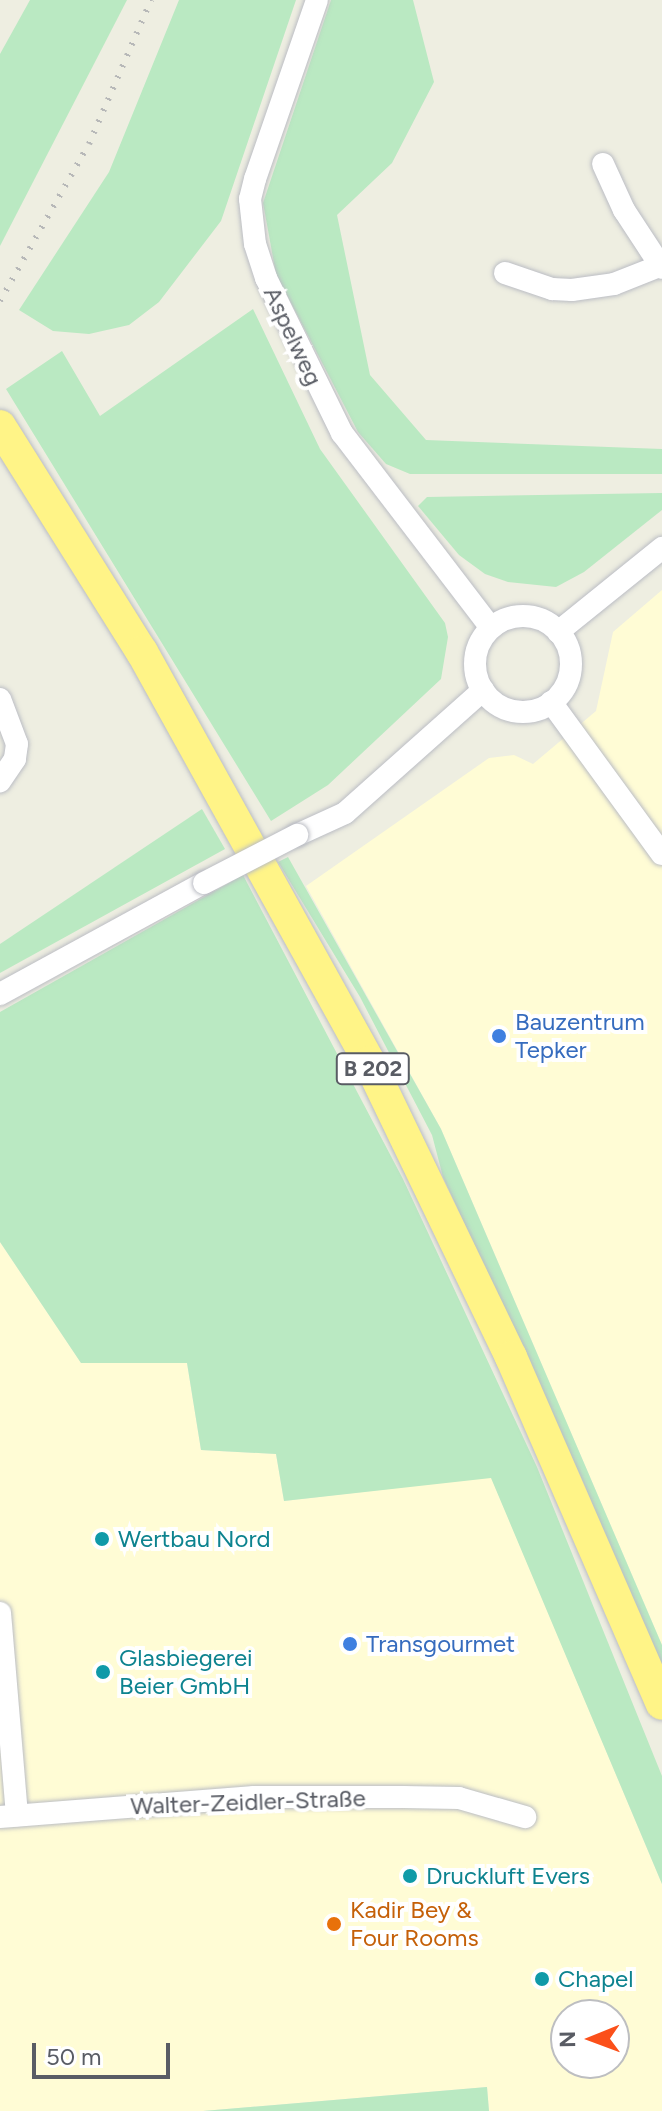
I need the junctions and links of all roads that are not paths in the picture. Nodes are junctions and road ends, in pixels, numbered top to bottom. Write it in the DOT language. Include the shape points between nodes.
graph roads {
  1 [pos="317,0"];
  2 [pos="603,164"];
  3 [pos="662,266"];
  4 [pos="505,273"];
  5 [pos="0,426"];
  6 [pos="662,548"];
  7 [pos="491,628"];
  8 [pos="558,632"];
  9 [pos="483,690"];
  10 [pos="0,699"];
  11 [pos="551,702"];
  12 [pos="0,781"];
  13 [pos="662,854"];
  14 [pos="0,994"];
  15 [pos="0,1613"];
  16 [pos="662,1704"];
  17 [pos="8,1816"];
  18 [pos="525,1817"];
  1 -- 7 [label="street, Aspelweg" via="255,179 250,199 255,244 266,278 342,433"];
  2 -- 3 [label="street" via="624,210"];
  3 -- 4 [label="street" via="614,284 572,290"];
  5 -- 16 [label="highway, B 202" via="142,652 369,1062 498,1329"];
  6 -- 8 [label="street"];
  7 -- 8 [label="street" via="529,616"];
  7 -- 9 [label="street" via="475,665"];
  8 -- 11 [label="street" via="571,663 564,689"];
  9 -- 11 [label="street" via="509,710 525,712"];
  9 -- 14 [label="street, bridge" via="345,813"];
  10 -- 12 [label="street" via="17,744 15,759"];
  11 -- 13 [label="street"];
  15 -- 17 [label="street, Walter-Zeidler-Straße"];
  17 -- 18 [label="street, Walter-Zeidler-Straße" via="254,1797 403,1797 459,1798"];
}
